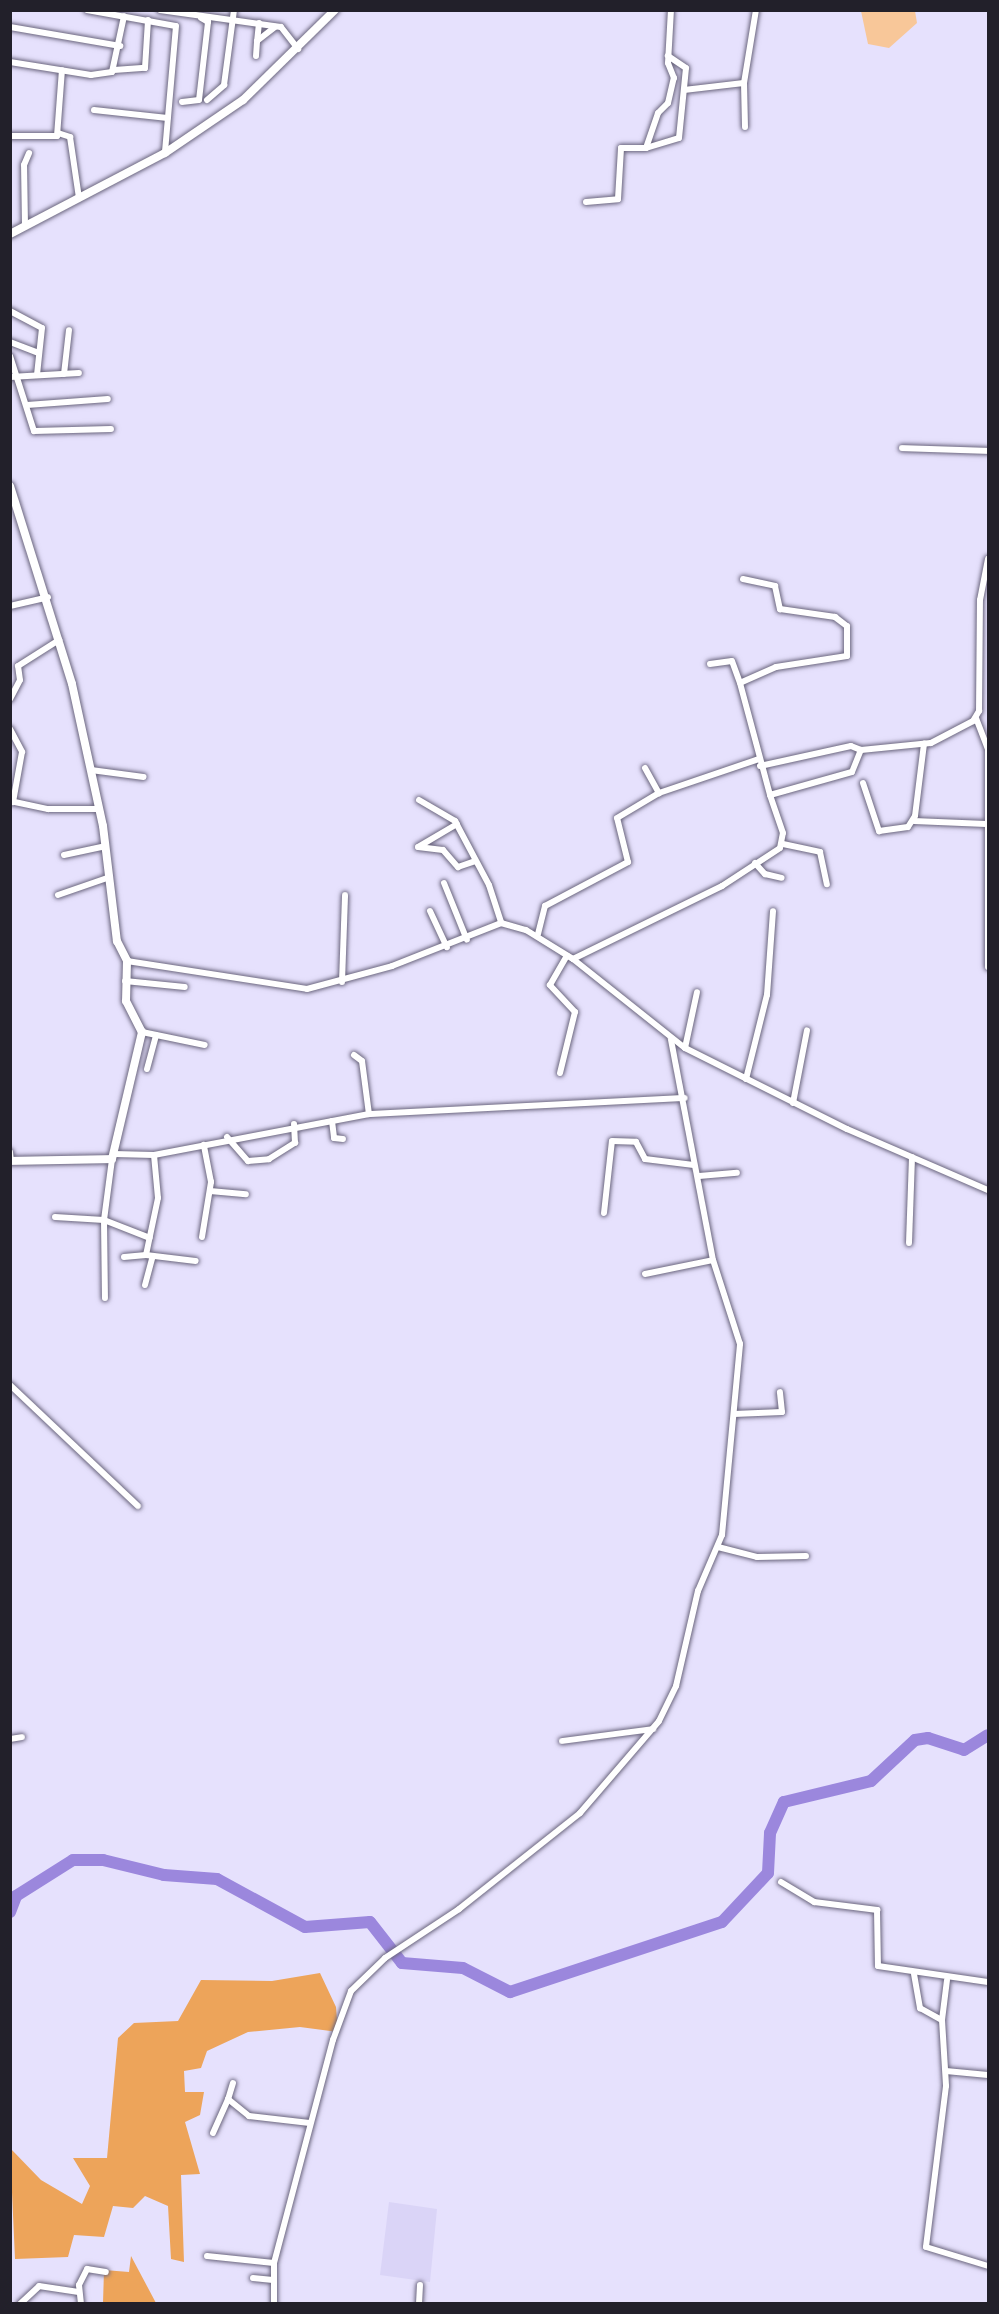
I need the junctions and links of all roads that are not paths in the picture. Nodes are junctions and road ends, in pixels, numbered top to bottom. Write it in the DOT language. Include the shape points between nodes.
graph roads {
  1 [pos="160,10"];
  2 [pos="234,10"];
  3 [pos="335,10"];
  4 [pos="671,10"];
  5 [pos="756,10"];
  6 [pos="90,11"];
  7 [pos="124,16"];
  8 [pos="148,20"];
  9 [pos="233,20"];
  10 [pos="259,24"];
  11 [pos="176,26"];
  12 [pos="10,27"];
  13 [pos="275,27"];
  14 [pos="257,41"];
  15 [pos="120,46"];
  16 [pos="299,49"];
  17 [pos="256,56"];
  18 [pos="668,56"];
  19 [pos="10,62"];
  20 [pos="62,70"];
  21 [pos="114,70"];
  22 [pos="744,83"];
  23 [pos="684,90"];
  24 [pos="207,100"];
  25 [pos="182,102"];
  26 [pos="94,110"];
  27 [pos="168,118"];
  28 [pos="745,127"];
  29 [pos="58,133"];
  30 [pos="10,136"];
  31 [pos="646,148"];
  32 [pos="29,153"];
  33 [pos="165,153"];
  34 [pos="79,198"];
  35 [pos="586,202"];
  36 [pos="25,226"];
  37 [pos="10,234"];
  38 [pos="10,311"];
  39 [pos="69,330"];
  40 [pos="10,342"];
  41 [pos="39,353"];
  42 [pos="10,356"];
  43 [pos="79,373"];
  44 [pos="64,374"];
  45 [pos="37,375"];
  46 [pos="14,377"];
  47 [pos="108,399"];
  48 [pos="27,405"];
  49 [pos="111,429"];
  50 [pos="902,448"];
  51 [pos="988,451"];
  52 [pos="10,486"];
  53 [pos="988,559"];
  54 [pos="743,579"];
  55 [pos="48,596"];
  56 [pos="10,606"];
  57 [pos="981,634"];
  58 [pos="988,634"];
  59 [pos="59,639"];
  60 [pos="710,664"];
  61 [pos="740,683"];
  62 [pos="10,699"];
  63 [pos="976,718"];
  64 [pos="10,729"];
  65 [pos="924,744"];
  66 [pos="861,750"];
  67 [pos="988,753"];
  68 [pos="759,762"];
  69 [pos="645,768"];
  70 [pos="91,770"];
  71 [pos="144,777"];
  72 [pos="863,783"];
  73 [pos="659,793"];
  74 [pos="770,795"];
  75 [pos="419,800"];
  76 [pos="12,802"];
  77 [pos="99,809"];
  78 [pos="914,821"];
  79 [pos="457,824"];
  80 [pos="986,824"];
  81 [pos="783,844"];
  82 [pos="106,846"];
  83 [pos="64,855"];
  84 [pos="988,859"];
  85 [pos="475,861"];
  86 [pos="754,863"];
  87 [pos="110,877"];
  88 [pos="782,878"];
  89 [pos="444,883"];
  90 [pos="827,884"];
  91 [pos="58,895"];
  92 [pos="345,895"];
  93 [pos="430,911"];
  94 [pos="773,911"];
  95 [pos="501,923"];
  96 [pos="538,934"];
  97 [pos="467,940"];
  98 [pos="447,947"];
  99 [pos="570,957"];
  100 [pos="127,961"];
  101 [pos="988,967"];
  102 [pos="125,981"];
  103 [pos="342,982"];
  104 [pos="185,987"];
  105 [pos="697,992"];
  106 [pos="807,1030"];
  107 [pos="142,1032"];
  108 [pos="156,1035"];
  109 [pos="671,1039"];
  110 [pos="205,1045"];
  111 [pos="685,1047"];
  112 [pos="354,1055"];
  113 [pos="147,1069"];
  114 [pos="560,1073"];
  115 [pos="746,1079"];
  116 [pos="685,1098"];
  117 [pos="793,1103"];
  118 [pos="369,1114"];
  119 [pos="332,1121"];
  120 [pos="294,1124"];
  121 [pos="227,1137"];
  122 [pos="343,1139"];
  123 [pos="204,1145"];
  124 [pos="10,1152"];
  125 [pos="154,1155"];
  126 [pos="113,1156"];
  127 [pos="912,1157"];
  128 [pos="11,1161"];
  129 [pos="694,1165"];
  130 [pos="737,1173"];
  131 [pos="699,1176"];
  132 [pos="988,1190"];
  133 [pos="210,1191"];
  134 [pos="246,1194"];
  135 [pos="604,1213"];
  136 [pos="55,1217"];
  137 [pos="104,1220"];
  138 [pos="202,1237"];
  139 [pos="150,1239"];
  140 [pos="909,1243"];
  141 [pos="150,1256"];
  142 [pos="124,1257"];
  143 [pos="713,1260"];
  144 [pos="196,1261"];
  145 [pos="645,1274"];
  146 [pos="145,1285"];
  147 [pos="105,1298"];
  148 [pos="10,1385"];
  149 [pos="780,1392"];
  150 [pos="782,1412"];
  151 [pos="790,1412"];
  152 [pos="734,1414"];
  153 [pos="138,1506"];
  154 [pos="718,1547"];
  155 [pos="806,1556"];
  156 [pos="653,1729"];
  157 [pos="22,1737"];
  158 [pos="10,1739"];
  159 [pos="562,1741"];
  160 [pos="781,1882"];
  161 [pos="914,1974"];
  162 [pos="947,1980"];
  163 [pos="988,1982"];
  164 [pos="942,2020"];
  165 [pos="946,2071"];
  166 [pos="988,2075"];
  167 [pos="233,2083"];
  168 [pos="228,2099"];
  169 [pos="310,2123"];
  170 [pos="213,2133"];
  171 [pos="207,2256"];
  172 [pos="274,2263"];
  173 [pos="988,2266"];
  174 [pos="106,2272"];
  175 [pos="253,2278"];
  176 [pos="273,2280"];
  177 [pos="420,2285"];
  178 [pos="79,2292"];
  179 [pos="20,2304"];
  180 [pos="81,2304"];
  181 [pos="274,2304"];
  182 [pos="419,2304"];
  1 -- 9 [label="street"];
  2 -- 9 [label="street"];
  3 -- 16 [label="street"];
  4 -- 18 [label="street"];
  5 -- 22 [label="street"];
  6 -- 7 [label="street"];
  7 -- 8 [label="street"];
  7 -- 15 [label="street"];
  8 -- 11 [label="street"];
  8 -- 21 [label="street" via="145,68"];
  9 -- 10 [label="street"];
  9 -- 24 [label="street" via="224,85"];
  10 -- 13 [label="street"];
  10 -- 14 [label="street"];
  11 -- 25 [label="street" via="185,16 208,22 198,101"];
  11 -- 27 [label="street"];
  12 -- 15 [label="street"];
  13 -- 14 [label="street"];
  13 -- 16 [label="street" via="283,28"];
  14 -- 17 [label="street"];
  15 -- 21 [label="street"];
  16 -- 33 [label="street" via="243,100"];
  18 -- 23 [label="street" via="685,64"];
  18 -- 31 [label="street" via="673,87"];
  19 -- 20 [label="street"];
  20 -- 21 [label="street" via="90,75"];
  20 -- 29 [label="street"];
  22 -- 23 [label="street"];
  22 -- 28 [label="street"];
  23 -- 31 [label="street" via="679,138"];
  26 -- 27 [label="street"];
  27 -- 33 [label="street"];
  29 -- 30 [label="street"];
  29 -- 34 [label="street" via="70,137"];
  31 -- 35 [label="street" via="621,148 618,199"];
  32 -- 36 [label="street" via="24,165"];
  33 -- 34 [label="street"];
  34 -- 36 [label="street"];
  36 -- 37 [label="street"];
  38 -- 41 [label="street" via="40,324"];
  39 -- 44 [label="street"];
  40 -- 41 [label="street"];
  41 -- 45 [label="street"];
  42 -- 46 [label="street"];
  43 -- 44 [label="street"];
  44 -- 45 [label="street"];
  45 -- 46 [label="street"];
  46 -- 48 [label="street"];
  47 -- 48 [label="street"];
  48 -- 49 [label="street" via="36,431"];
  50 -- 51 [label="street"];
  52 -- 55 [label="street"];
  53 -- 57 [label="street"];
  54 -- 61 [label="street" via="775,586 780,609 845,623 848,654 776,667"];
  55 -- 56 [label="street"];
  55 -- 59 [label="street"];
  57 -- 58 [label="street"];
  57 -- 63 [label="street"];
  59 -- 62 [label="street" via="18,666 20,680"];
  59 -- 70 [label="street"];
  60 -- 61 [label="street" via="732,661"];
  61 -- 68 [label="street"];
  63 -- 65 [label="street"];
  63 -- 67 [label="street" via="983,725"];
  64 -- 76 [label="street" via="22,756"];
  65 -- 66 [label="street"];
  65 -- 78 [label="street"];
  66 -- 68 [label="street" via="851,746"];
  66 -- 74 [label="street" via="852,771"];
  67 -- 80 [label="street"];
  68 -- 73 [label="street"];
  68 -- 74 [label="street"];
  69 -- 73 [label="street"];
  70 -- 71 [label="street"];
  70 -- 77 [label="street"];
  72 -- 78 [label="street" via="879,831"];
  73 -- 96 [label="street" via="617,818 628,862 545,906"];
  74 -- 81 [label="street"];
  75 -- 79 [label="street"];
  76 -- 77 [label="street" via="48,809"];
  77 -- 82 [label="street"];
  78 -- 80 [label="street"];
  79 -- 85 [label="street"];
  79 -- 85 [label="street" via="418,847 443,850 458,867"];
  80 -- 84 [label="street"];
  81 -- 86 [label="street"];
  81 -- 90 [label="street" via="820,852"];
  82 -- 83 [label="street"];
  82 -- 87 [label="street"];
  84 -- 101 [label="street"];
  85 -- 95 [label="street"];
  86 -- 88 [label="street" via="765,874"];
  86 -- 99 [label="street" via="722,886"];
  87 -- 91 [label="street"];
  87 -- 100 [label="street" via="117,941"];
  89 -- 97 [label="street"];
  92 -- 103 [label="street"];
  93 -- 98 [label="street"];
  94 -- 115 [label="street" via="767,995"];
  95 -- 96 [label="street"];
  95 -- 97 [label="street"];
  96 -- 99 [label="street"];
  97 -- 98 [label="street"];
  98 -- 103 [label="street"];
  99 -- 109 [label="street"];
  99 -- 114 [label="street" via="550,985 575,1012"];
  100 -- 102 [label="street"];
  100 -- 103 [label="street" via="292,988"];
  102 -- 104 [label="street"];
  102 -- 107 [label="street" via="126,1001"];
  105 -- 111 [label="street"];
  106 -- 117 [label="street"];
  107 -- 108 [label="street"];
  107 -- 126 [label="street"];
  108 -- 110 [label="street"];
  108 -- 113 [label="street"];
  109 -- 111 [label="street"];
  109 -- 116 [label="street"];
  111 -- 115 [label="street"];
  112 -- 118 [label="street" via="362,1061"];
  115 -- 117 [label="street"];
  116 -- 118 [label="street"];
  116 -- 129 [label="street"];
  117 -- 127 [label="street"];
  118 -- 119 [label="street"];
  119 -- 120 [label="street"];
  119 -- 122 [label="street" via="334,1138"];
  120 -- 121 [label="street"];
  120 -- 121 [label="street" via="295,1143 269,1159 248,1161"];
  121 -- 123 [label="street"];
  123 -- 125 [label="street"];
  123 -- 133 [label="street"];
  124 -- 128 [label="street"];
  125 -- 126 [label="street"];
  125 -- 139 [label="street" via="158,1198"];
  126 -- 128 [label="street"];
  126 -- 137 [label="street"];
  127 -- 132 [label="street"];
  127 -- 140 [label="street"];
  129 -- 131 [label="street"];
  129 -- 135 [label="street" via="645,1159 636,1142 612,1141"];
  130 -- 131 [label="street"];
  131 -- 143 [label="street"];
  133 -- 134 [label="street"];
  133 -- 138 [label="street"];
  136 -- 137 [label="street"];
  137 -- 139 [label="street"];
  137 -- 147 [label="street"];
  139 -- 141 [label="street"];
  141 -- 142 [label="street"];
  141 -- 144 [label="street"];
  141 -- 146 [label="street"];
  143 -- 145 [label="street"];
  143 -- 152 [label="street" via="740,1344"];
  148 -- 153 [label="street"];
  149 -- 150 [label="street"];
  150 -- 151 [label="street"];
  150 -- 152 [label="street"];
  152 -- 154 [label="street"];
  154 -- 155 [label="street" via="757,1557"];
  154 -- 156 [label="street" via="698,1591 670,1703"];
  156 -- 159 [label="street"];
  156 -- 169 [label="street" via="580,1813 459,1909 387,1956 348,1997"];
  157 -- 158 [label="street"];
  160 -- 161 [label="street" via="814,1902 877,1910 875,1964"];
  161 -- 162 [label="street"];
  161 -- 164 [label="street" via="920,2008"];
  162 -- 163 [label="street"];
  162 -- 164 [label="street"];
  164 -- 165 [label="street"];
  165 -- 166 [label="street"];
  165 -- 173 [label="street" via="926,2247"];
  167 -- 168 [label="street"];
  168 -- 169 [label="street" via="253,2117"];
  168 -- 170 [label="street"];
  169 -- 172 [label="street"];
  171 -- 172 [label="street"];
  172 -- 176 [label="street"];
  174 -- 178 [label="street" via="87,2269"];
  175 -- 176 [label="street"];
  176 -- 181 [label="street"];
  177 -- 182 [label="street"];
  178 -- 179 [label="street" via="39,2286"];
  178 -- 180 [label="street"];
}
